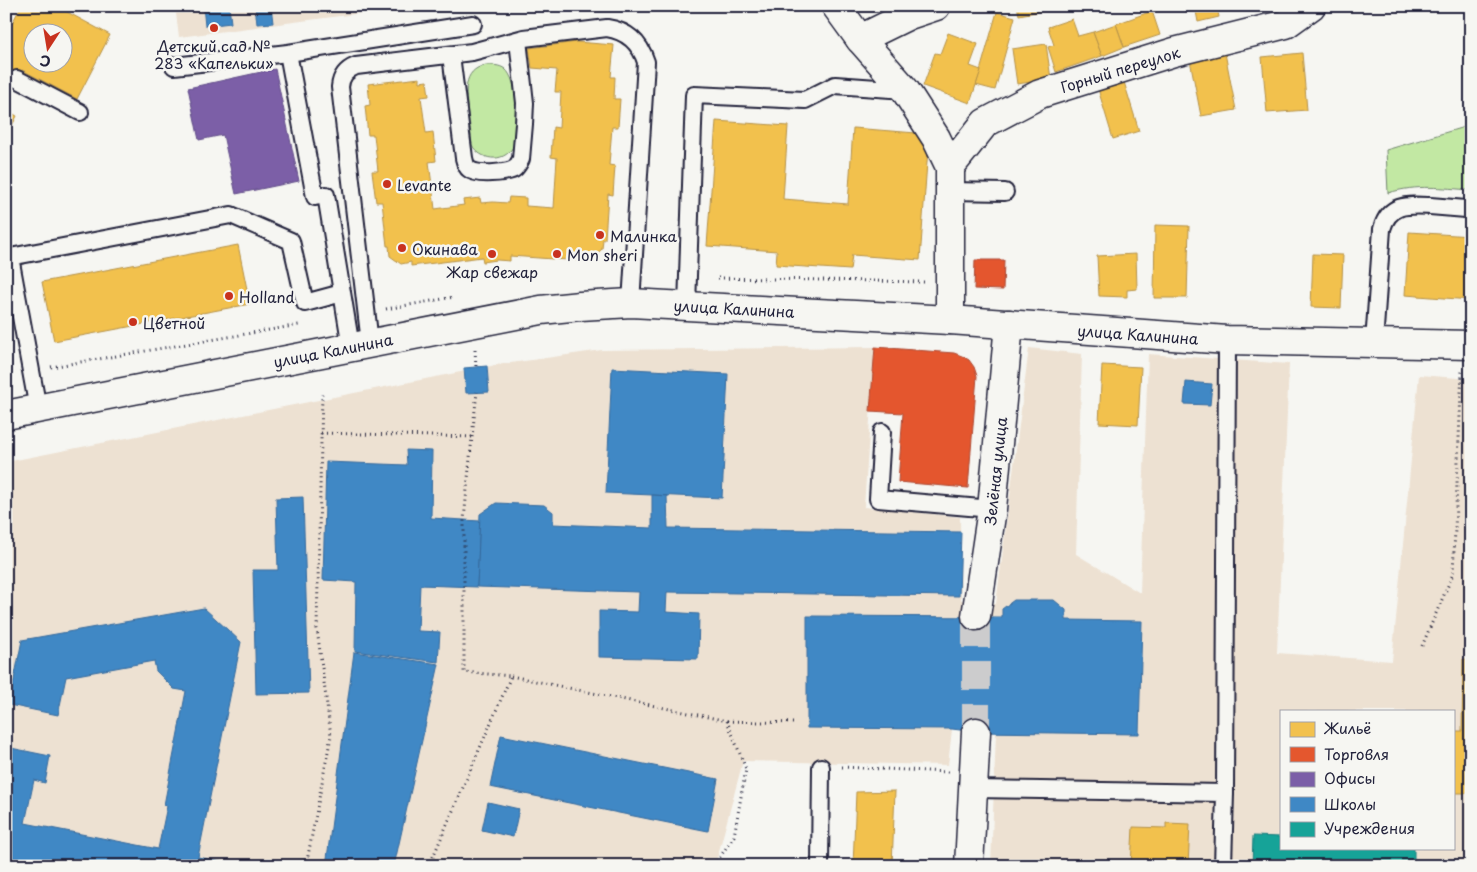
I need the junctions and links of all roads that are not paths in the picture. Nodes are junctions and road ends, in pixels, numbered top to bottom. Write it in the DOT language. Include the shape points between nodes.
graph roads {
  1 [pos="836,6"];
  2 [pos="936,6"];
  3 [pos="1311,6"];
  4 [pos="473,24"];
  5 [pos="860,39"];
  6 [pos="518,40"];
  7 [pos="288,53"];
  8 [pos="451,55"];
  9 [pos="174,66"];
  10 [pos="17,79"];
  11 [pos="905,90"];
  12 [pos="80,112"];
  13 [pos="950,179"];
  14 [pos="1005,192"];
  15 [pos="1471,208"];
  16 [pos="342,293"];
  17 [pos="631,304"];
  18 [pos="687,306"];
  19 [pos="950,320"];
  20 [pos="1009,324"];
  21 [pos="1227,340"];
  22 [pos="1374,343"];
  23 [pos="361,345"];
  24 [pos="1466,345"];
  25 [pos="38,409"];
  26 [pos="6,415"];
  27 [pos="882,432"];
  28 [pos="992,509"];
  29 [pos="976,616"];
  30 [pos="976,732"];
  31 [pos="821,767"];
  32 [pos="973,781"];
  33 [pos="1225,793"];
  34 [pos="820,866"];
  35 [pos="969,866"];
  36 [pos="1223,866"];
  1 -- 5 [label="street"];
  2 -- 5 [label="street"];
  3 -- 13 [label="street, Горный переулок" via="1286,24 1174,52 1040,94 985,123"];
  4 -- 7 [label="lane"];
  5 -- 11 [label="street"];
  6 -- 8 [label="lane"];
  6 -- 8 [label="lane" via="524,124 521,160 511,170 479,174 466,165"];
  6 -- 17 [label="lane" via="607,28 628,35 644,54"];
  7 -- 9 [label="lane"];
  7 -- 16 [label="lane" via="315,198 326,195"];
  8 -- 23 [label="lane" via="356,66 349,69 340,81"];
  10 -- 12 [label="lane"];
  11 -- 13 [label="street" via="936,138"];
  11 -- 18 [label="lane" via="835,85 805,100 694,94"];
  13 -- 14 [label="lane"];
  13 -- 19 [label="street"];
  15 -- 22 [label="lane" via="1408,205 1397,208 1386,220 1382,229"];
  16 -- 23 [label="lane"];
  16 -- 25 [label="lane" via="305,303 291,241 231,215 10,257"];
  17 -- 18 [label="street, улица Калинина"];
  17 -- 23 [label="street, улица Калинина" via="541,310"];
  18 -- 19 [label="street, улица Калинина"];
  19 -- 20 [label="street, улица Калинина"];
  20 -- 21 [label="street, улица Калинина"];
  20 -- 28 [label="street, Зелёная улица"];
  21 -- 22 [label="street, улица Калинина"];
  21 -- 33 [label="lane"];
  22 -- 24 [label="street, улица Калинина"];
  23 -- 25 [label="street, улица Калинина"];
  25 -- 26 [label="street, улица Калинина"];
  27 -- 28 [label="lane" via="878,499"];
  28 -- 29 [label="street, Зелёная улица"];
  30 -- 32 [label="street"];
  31 -- 34 [label="lane"];
  32 -- 33 [label="lane"];
  32 -- 35 [label="street"];
  33 -- 36 [label="lane"];
}
